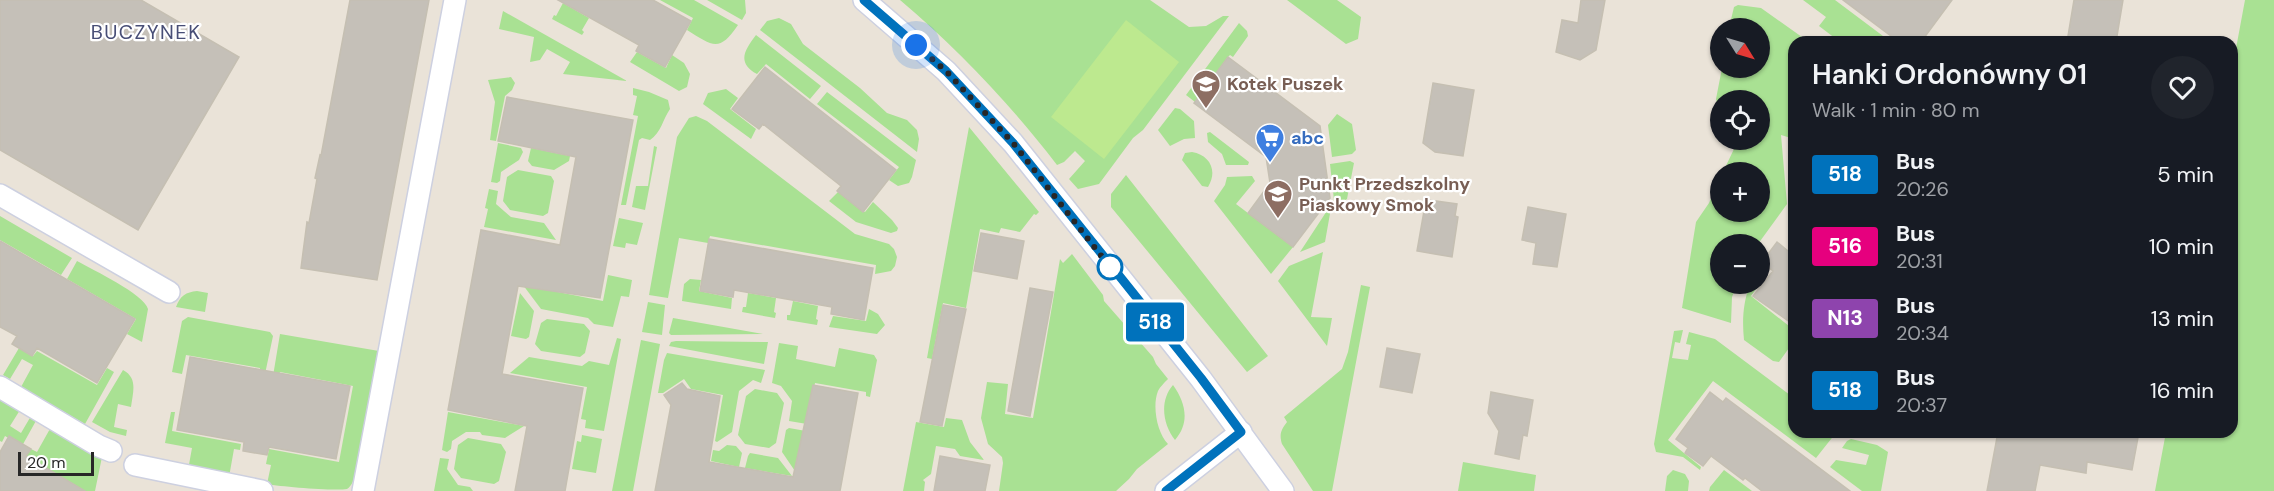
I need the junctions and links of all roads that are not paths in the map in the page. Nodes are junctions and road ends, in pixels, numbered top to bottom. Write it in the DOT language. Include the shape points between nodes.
graph roads {
  1 [pos="455,0"];
  2 [pos="864,0"];
  3 [pos="0,195"];
  4 [pos="169,291"];
  5 [pos="0,387"];
  6 [pos="1241,432"];
  7 [pos="111,451"];
  8 [pos="135,465"];
  9 [pos="262,491"];
  10 [pos="363,491"];
  11 [pos="1166,491"];
  12 [pos="1283,491"];
  1 -- 10 [label="street"];
  2 -- 6 [label="street" via="946,71 1013,143"];
  3 -- 4 [label="street"];
  5 -- 7 [label="street"];
  6 -- 11 [label="street"];
  6 -- 12 [label="street"];
  8 -- 9 [label="street"];
}
